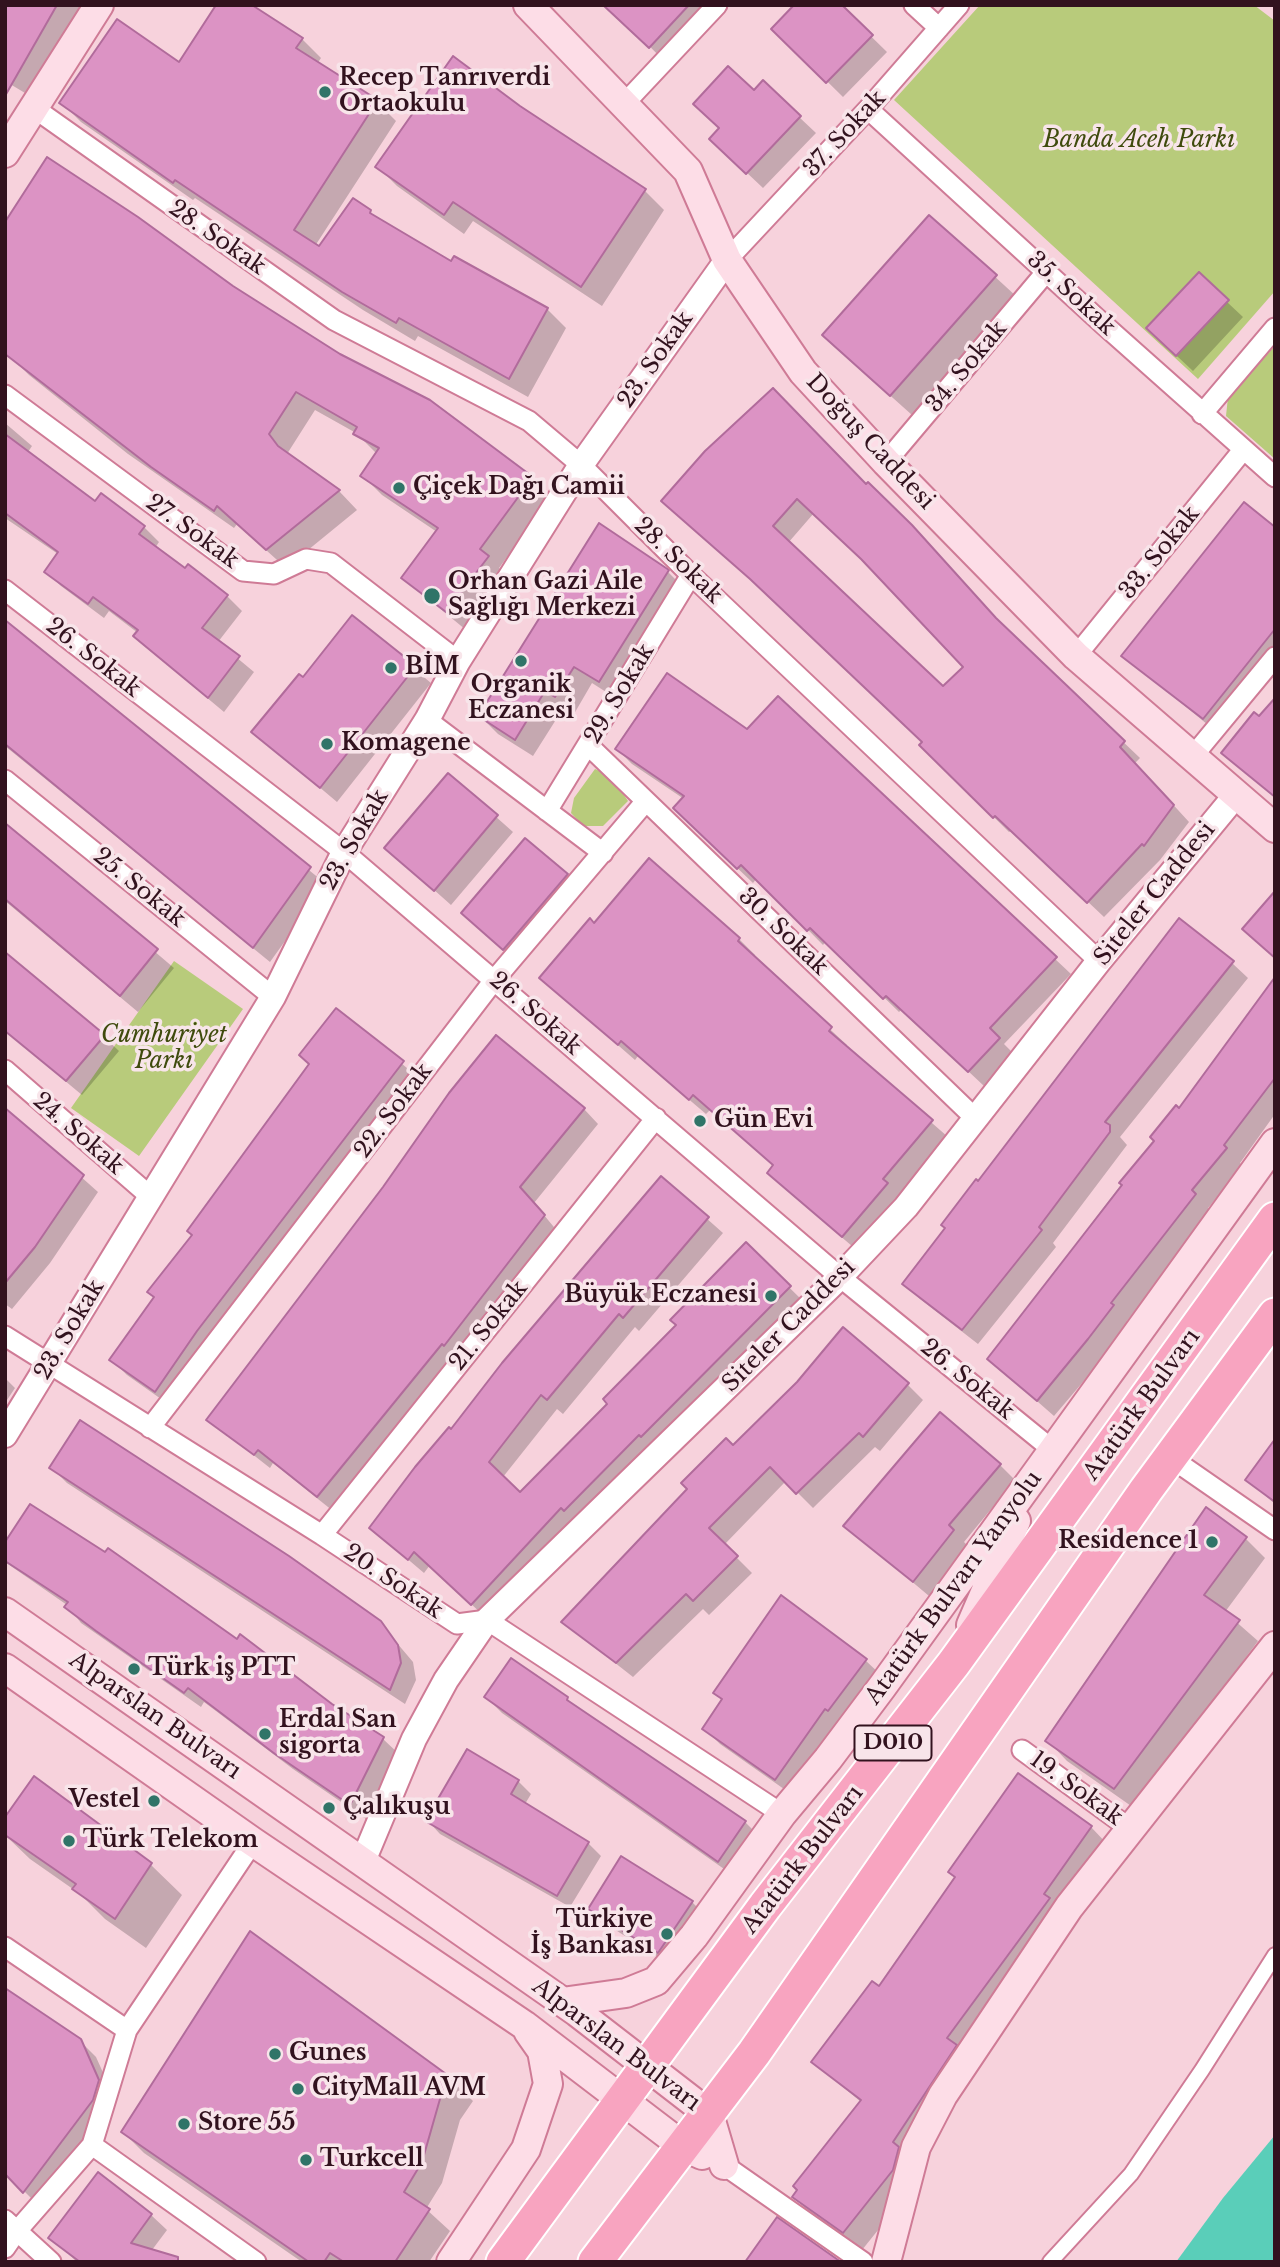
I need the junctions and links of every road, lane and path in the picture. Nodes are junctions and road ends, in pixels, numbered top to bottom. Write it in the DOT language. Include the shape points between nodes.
graph roads {
  1 [pos="99,5"];
  2 [pos="718,5"];
  3 [pos="914,5"];
  4 [pos="959,5"];
  5 [pos="541,10"];
  6 [pos="939,28"];
  7 [pos="624,104"];
  8 [pos="34,108"];
  9 [pos="868,109"];
  10 [pos="5,153"];
  11 [pos="727,260"];
  12 [pos="1047,271"];
  13 [pos="1275,328"];
  14 [pos="5,395"];
  15 [pos="1202,414"];
  16 [pos="1243,450"];
  17 [pos="886,463"];
  18 [pos="581,465"];
  19 [pos="1275,477"];
  20 [pos="691,575"];
  21 [pos="5,590"];
  22 [pos="1076,656"];
  23 [pos="1275,657"];
  24 [pos="458,661"];
  25 [pos="427,720"];
  26 [pos="589,746"];
  27 [pos="1193,756"];
  28 [pos="5,779"];
  29 [pos="1236,795"];
  30 [pos="646,801"];
  31 [pos="547,811"];
  32 [pos="1275,828"];
  33 [pos="344,852"];
  34 [pos="603,853"];
  35 [pos="1100,961"];
  36 [pos="495,979"];
  37 [pos="273,997"];
  38 [pos="5,1070"];
  39 [pos="656,1118"];
  40 [pos="976,1119"];
  41 [pos="1275,1143"];
  42 [pos="151,1197"];
  43 [pos="1275,1219"];
  44 [pos="841,1277"];
  45 [pos="1275,1315"];
  46 [pos="5,1336"];
  47 [pos="49,1364"];
  48 [pos="150,1428"];
  49 [pos="5,1435"];
  50 [pos="1054,1451"];
  51 [pos="1171,1458"];
  52 [pos="1037,1474"];
  53 [pos="1275,1531"];
  54 [pos="322,1535"];
  55 [pos="5,1612"];
  56 [pos="487,1620"];
  57 [pos="1275,1646"];
  58 [pos="954,1664"];
  59 [pos="5,1668"];
  60 [pos="1022,1750"];
  61 [pos="782,1814"];
  62 [pos="1129,1828"];
  63 [pos="253,1842"];
  64 [pos="363,1861"];
  65 [pos="5,1947"];
  66 [pos="1275,1955"];
  67 [pos="562,2002"];
  68 [pos="524,2025"];
  69 [pos="127,2030"];
  70 [pos="646,2065"];
  71 [pos="621,2099"];
  72 [pos="709,2114"];
  73 [pos="92,2145"];
  74 [pos="684,2147"];
  75 [pos="724,2165"];
  76 [pos="9,2233"];
  77 [pos="51,2262"];
  78 [pos="256,2262"];
  79 [pos="450,2262"];
  80 [pos="503,2262"];
  81 [pos="595,2262"];
  82 [pos="863,2262"];
  83 [pos="886,2262"];
  84 [pos="1050,2262"];
  1 -- 8 [label="main road"];
  2 -- 7 [label="street"];
  3 -- 6 [label="street"];
  4 -- 6 [label="street, 37. Sokak"];
  5 -- 7 [label="main road, Doğuş Caddesi"];
  6 -- 9 [label="street, 37. Sokak"];
  7 -- 11 [label="main road, Doğuş Caddesi" via="688,171"];
  8 -- 10 [label="main road"];
  8 -- 18 [label="street, 28. Sokak" via="334,320 528,421"];
  9 -- 11 [label="street, 37. Sokak"];
  9 -- 12 [label="street, 35. Sokak"];
  11 -- 17 [label="main road, Doğuş Caddesi" via="803,372"];
  11 -- 18 [label="street, 23. Sokak"];
  12 -- 15 [label="street, 35. Sokak"];
  12 -- 17 [label="street, 34. Sokak"];
  13 -- 15 [label="street"];
  14 -- 24 [label="street, 27. Sokak" via="243,570 274,574 306,559 331,564"];
  15 -- 16 [label="street, 35. Sokak"];
  16 -- 19 [label="street, 35. Sokak"];
  16 -- 22 [label="street, 33. Sokak"];
  17 -- 22 [label="main road, Doğuş Caddesi"];
  18 -- 20 [label="street, 28. Sokak"];
  18 -- 24 [label="street, 23. Sokak"];
  20 -- 26 [label="street, 29. Sokak"];
  20 -- 35 [label="street, 28. Sokak"];
  21 -- 33 [label="street, 26. Sokak"];
  22 -- 27 [label="main road, Doğuş Caddesi"];
  23 -- 27 [label="street"];
  24 -- 25 [label="street, 23. Sokak"];
  25 -- 31 [label="street"];
  25 -- 33 [label="street, 23. Sokak"];
  26 -- 30 [label="street, 30. Sokak"];
  26 -- 31 [label="street, 29. Sokak"];
  27 -- 29 [label="main road, Doğuş Caddesi"];
  28 -- 37 [label="street, 25. Sokak"];
  29 -- 32 [label="main road, Doğuş Caddesi"];
  29 -- 35 [label="street, Siteler Caddesi"];
  30 -- 34 [label="street, 22. Sokak"];
  30 -- 40 [label="street, 30. Sokak"];
  31 -- 34 [label="street"];
  33 -- 36 [label="street, 26. Sokak"];
  33 -- 37 [label="street, 23. Sokak"];
  34 -- 36 [label="street, 22. Sokak"];
  35 -- 40 [label="street, Siteler Caddesi"];
  36 -- 39 [label="street, 26. Sokak"];
  36 -- 48 [label="street, 22. Sokak"];
  37 -- 42 [label="street, 23. Sokak"];
  38 -- 42 [label="street, 24. Sokak"];
  39 -- 44 [label="street, 26. Sokak"];
  39 -- 54 [label="street, 21. Sokak"];
  40 -- 44 [label="street, Siteler Caddesi" via="906,1207"];
  41 -- 50 [label="main road, Atatürk Bulvarı Yanyolu"];
  42 -- 47 [label="street, 23. Sokak"];
  43 -- 58 [label="highway, Atatürk Bulvarı / D010"];
  44 -- 50 [label="street, 26. Sokak"];
  44 -- 56 [label="street, Siteler Caddesi"];
  45 -- 51 [label="highway, D010"];
  46 -- 47 [label="street, 20. Sokak"];
  47 -- 48 [label="street, 20. Sokak"];
  47 -- 49 [label="street, 23. Sokak"];
  48 -- 54 [label="street, 20. Sokak"];
  50 -- 52 [label="main road, Atatürk Bulvarı Yanyolu"];
  51 -- 53 [label="street"];
  51 -- 72 [label="highway, D010"];
  52 -- 58 [label="main road"];
  52 -- 61 [label="main road, Atatürk Bulvarı Yanyolu" via="828,1759"];
  54 -- 56 [label="street, 20. Sokak" via="457,1624"];
  55 -- 64 [label="main road, Alparslan Bulvarı"];
  56 -- 61 [label="street"];
  56 -- 64 [label="street, Siteler Caddesi" via="446,1680 414,1739"];
  57 -- 62 [label="main road"];
  58 -- 70 [label="highway, Atatürk Bulvarı / D010"];
  59 -- 63 [label="main road, Alparslan Bulvarı"];
  60 -- 62 [label="street, 19. Sokak"];
  61 -- 67 [label="main road, Atatürk Bulvarı Yanyolu" via="656,1981 626,1993"];
  62 -- 83 [label="main road" via="1069,1907 943,2095 916,2147"];
  63 -- 68 [label="main road, Alparslan Bulvarı"];
  63 -- 69 [label="street"];
  64 -- 67 [label="main road, Alparslan Bulvarı"];
  65 -- 69 [label="street"];
  66 -- 84 [label="street" via="1131,2174"];
  67 -- 70 [label="main road, Alparslan Bulvarı"];
  68 -- 71 [label="main road, Alparslan Bulvarı"];
  68 -- 79 [label="main road" via="542,2051 548,2084 526,2149"];
  69 -- 73 [label="street"];
  70 -- 71 [label="highway, Atatürk Bulvarı / D010"];
  70 -- 72 [label="main road, Alparslan Bulvarı"];
  71 -- 74 [label="main road, Alparslan Bulvarı"];
  71 -- 80 [label="highway, Atatürk Bulvarı / D010"];
  72 -- 74 [label="highway, D010"];
  72 -- 75 [label="main road, Alparslan Bulvarı"];
  73 -- 76 [label="street"];
  73 -- 78 [label="street"];
  74 -- 75 [label="main road, Alparslan Bulvarı"];
  74 -- 81 [label="highway, D010"];
  75 -- 82 [label="street"];
  76 -- 77 [label="street"];
}
